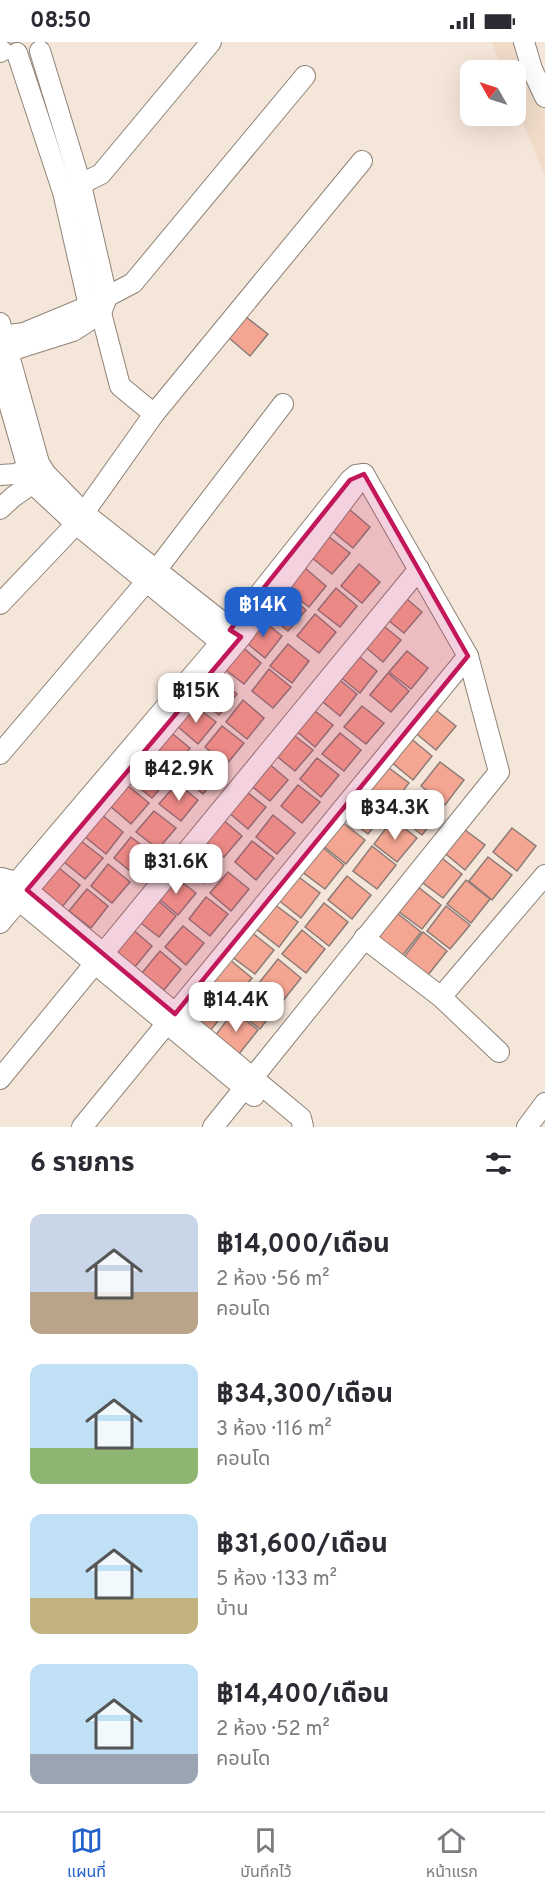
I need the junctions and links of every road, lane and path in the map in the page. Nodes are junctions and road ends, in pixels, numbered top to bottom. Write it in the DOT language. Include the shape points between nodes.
graph roads {
  1 [pos="211,42"];
  2 [pos="524,42"];
  3 [pos="40,51"];
  4 [pos="7,52"];
  5 [pos="305,76"];
  6 [pos="545,97"];
  7 [pos="362,161"];
  8 [pos="72,189"];
  9 [pos="99,305"];
  10 [pos="3,340"];
  11 [pos="0,372"];
  12 [pos="283,404"];
  13 [pos="154,414"];
  14 [pos="36,472"];
  15 [pos="0,475"];
  16 [pos="0,509"];
  17 [pos="80,518"];
  18 [pos="418,569"];
  19 [pos="151,575"];
  20 [pos="0,604"];
  21 [pos="230,640"];
  22 [pos="468,656"];
  23 [pos="0,754"];
  24 [pos="545,875"];
  25 [pos="10,889"];
  26 [pos="0,923"];
  27 [pos="364,938"];
  28 [pos="99,959"];
  29 [pos="441,997"];
  30 [pos="171,1019"];
  31 [pos="499,1052"];
  32 [pos="0,1079"];
  33 [pos="249,1084"];
  34 [pos="545,1103"];
  35 [pos="82,1127"];
  36 [pos="213,1127"];
  37 [pos="293,1127"];
  38 [pos="303,1127"];
  39 [pos="527,1127"];
  1 -- 8 [label="street" via="101,174"];
  2 -- 6 [label="street"];
  3 -- 8 [label="street"];
  4 -- 8 [label="street"];
  5 -- 9 [label="street" via="133,283"];
  7 -- 13 [label="street"];
  8 -- 9 [label="street"];
  9 -- 10 [label="street"];
  9 -- 13 [label="street" via="120,386"];
  10 -- 14 [label="street"];
  11 -- 14 [label="street"];
  12 -- 19 [label="street"];
  13 -- 17 [label="street"];
  14 -- 15 [label="street"];
  14 -- 16 [label="street"];
  14 -- 17 [label="street"];
  17 -- 19 [label="street"];
  17 -- 20 [label="street"];
  18 -- 21 [label="street" via="364,474 356,475"];
  18 -- 22 [label="street"];
  18 -- 28 [label="street"];
  19 -- 21 [label="street"];
  19 -- 23 [label="street"];
  21 -- 25 [label="street"];
  22 -- 27 [label="street" via="498,775"];
  22 -- 30 [label="street"];
  24 -- 29 [label="street"];
  25 -- 26 [label="street"];
  25 -- 28 [label="street"];
  27 -- 29 [label="street"];
  27 -- 33 [label="street"];
  28 -- 30 [label="street"];
  28 -- 32 [label="street"];
  29 -- 31 [label="street"];
  30 -- 33 [label="street"];
  30 -- 35 [label="street"];
  33 -- 36 [label="street"];
  33 -- 37 [label="street"];
  33 -- 38 [label="street" via="302,1118"];
  34 -- 39 [label="street"];
}
